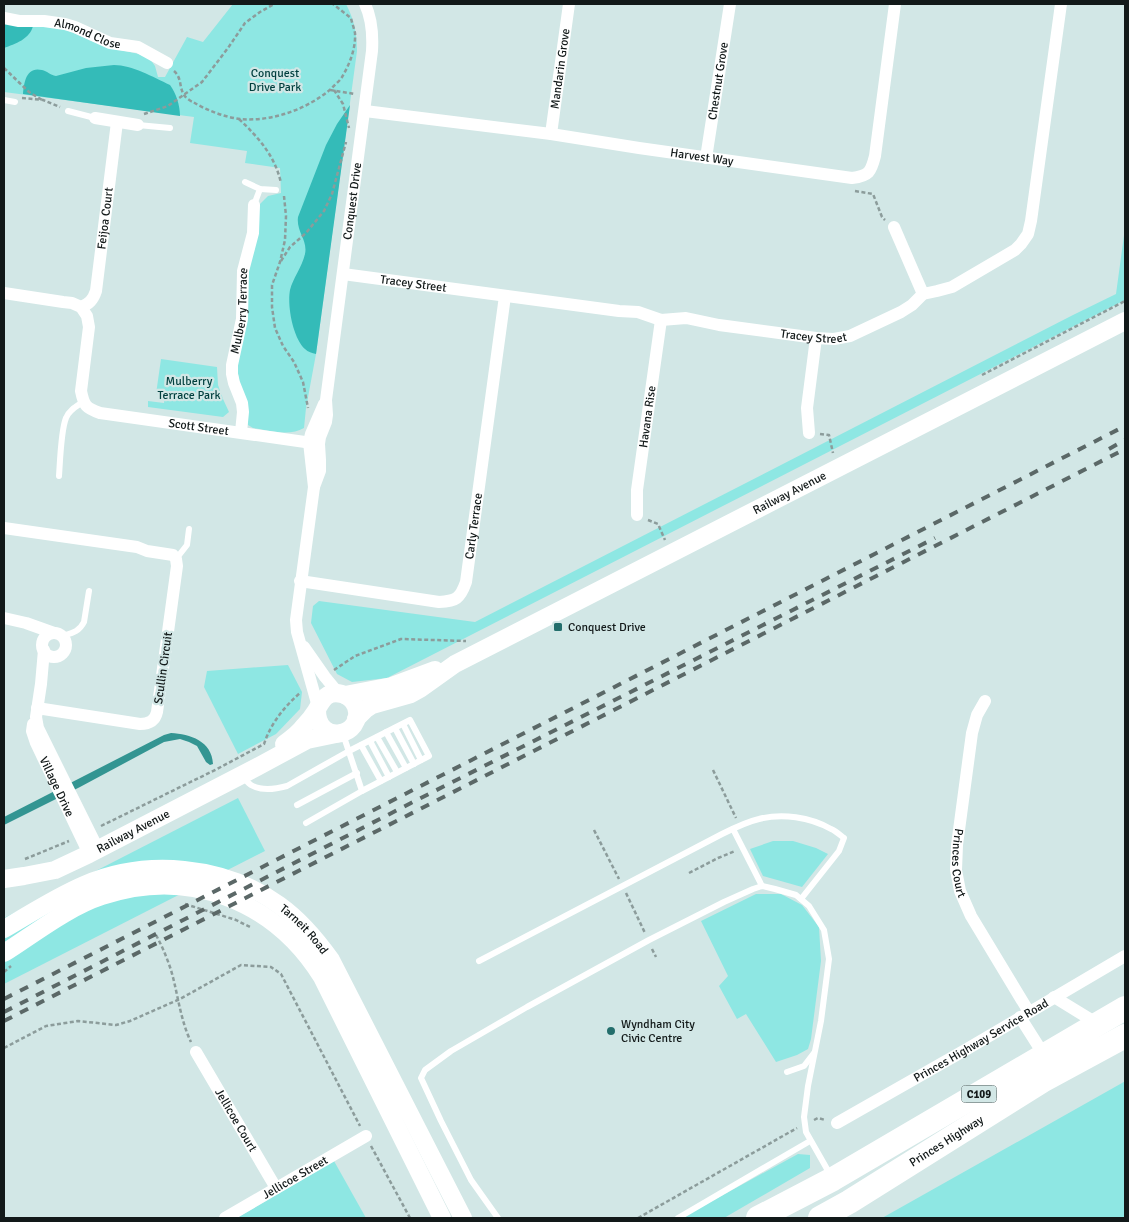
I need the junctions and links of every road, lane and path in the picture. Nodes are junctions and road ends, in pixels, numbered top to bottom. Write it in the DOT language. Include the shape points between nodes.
graph roads {
  1 [pos="274,4"];
  2 [pos="332,4"];
  3 [pos="569,4"];
  4 [pos="730,4"];
  5 [pos="895,4"];
  6 [pos="1060,4"];
  7 [pos="370,6"];
  8 [pos="4,18"];
  9 [pos="167,63"];
  10 [pos="4,68"];
  11 [pos="330,90"];
  12 [pos="334,90"];
  13 [pos="184,95"];
  14 [pos="367,96"];
  15 [pos="4,100"];
  16 [pos="43,100"];
  17 [pos="15,102"];
  18 [pos="68,111"];
  19 [pos="365,111"];
  20 [pos="95,118"];
  21 [pos="239,119"];
  22 [pos="140,120"];
  23 [pos="117,122"];
  24 [pos="348,126"];
  25 [pos="170,128"];
  26 [pos="348,132"];
  27 [pos="551,134"];
  28 [pos="706,158"];
  29 [pos="844,177"];
  30 [pos="245,182"];
  31 [pos="260,189"];
  32 [pos="276,190"];
  33 [pos="254,205"];
  34 [pos="894,227"];
  35 [pos="280,262"];
  36 [pos="342,274"];
  37 [pos="4,293"];
  38 [pos="923,294"];
  39 [pos="505,296"];
  40 [pos="1125,301"];
  41 [pos="81,307"];
  42 [pos="661,320"];
  43 [pos="1125,321"];
  44 [pos="816,338"];
  45 [pos="974,380"];
  46 [pos="83,402"];
  47 [pos="241,432"];
  48 [pos="808,433"];
  49 [pos="311,442"];
  50 [pos="833,453"];
  51 [pos="59,476"];
  52 [pos="637,515"];
  53 [pos="4,528"];
  54 [pos="189,529"];
  55 [pos="664,540"];
  56 [pos="176,558"];
  57 [pos="300,581"];
  58 [pos="89,591"];
  59 [pos="4,618"];
  60 [pos="26,623"];
  61 [pos="58,634"];
  62 [pos="299,639"];
  63 [pos="467,641"];
  64 [pos="43,647"];
  65 [pos="56,656"];
  66 [pos="455,664"];
  67 [pos="325,677"];
  68 [pos="311,683"];
  69 [pos="41,684"];
  70 [pos="342,694"];
  71 [pos="985,701"];
  72 [pos="317,708"];
  73 [pos="37,713"];
  74 [pos="356,719"];
  75 [pos="395,728"];
  76 [pos="386,732"];
  77 [pos="340,733"];
  78 [pos="377,737"];
  79 [pos="370,741"];
  80 [pos="361,745"];
  81 [pos="349,751"];
  82 [pos="414,764"];
  83 [pos="406,768"];
  84 [pos="249,772"];
  85 [pos="397,772"];
  86 [pos="356,773"];
  87 [pos="389,777"];
  88 [pos="381,781"];
  89 [pos="362,791"];
  90 [pos="297,805"];
  91 [pos="306,823"];
  92 [pos="733,829"];
  93 [pos="85,834"];
  94 [pos="94,851"];
  95 [pos="18,861"];
  96 [pos="4,879"];
  97 [pos="762,886"];
  98 [pos="801,899"];
  99 [pos="178,902"];
  100 [pos="251,927"];
  101 [pos="4,929"];
  102 [pos="156,934"];
  103 [pos="1125,956"];
  104 [pos="8,959"];
  105 [pos="479,961"];
  106 [pos="4,972"];
  107 [pos="329,973"];
  108 [pos="1054,997"];
  109 [pos="178,1000"];
  110 [pos="1125,1008"];
  111 [pos="1024,1014"];
  112 [pos="1098,1024"];
  113 [pos="1125,1036"];
  114 [pos="4,1048"];
  115 [pos="196,1052"];
  116 [pos="815,1052"];
  117 [pos="1044,1055"];
  118 [pos="1083,1059"];
  119 [pos="787,1072"];
  120 [pos="837,1123"];
  121 [pos="805,1124"];
  122 [pos="366,1136"];
  123 [pos="810,1141"];
  124 [pos="833,1179"];
  125 [pos="276,1188"];
  126 [pos="849,1202"];
  127 [pos="225,1218"];
  128 [pos="410,1218"];
  129 [pos="442,1218"];
  130 [pos="463,1218"];
  131 [pos="498,1218"];
  132 [pos="638,1218"];
  133 [pos="678,1218"];
  134 [pos="758,1218"];
  135 [pos="820,1218"];
  1 -- 13 [label="path" via="245,23 202,82"];
  2 -- 11 [label="path" via="351,18 355,33 349,63 342,78"];
  3 -- 27 [label="street, Mandarin Grove"];
  4 -- 28 [label="street, Chestnut Grove"];
  5 -- 29 [label="street, Harvest Way" via="872,167 862,177"];
  6 -- 38 [label="street, Tracey Street" via="1028,234 1015,250 952,287"];
  7 -- 14 [label="street, Conquest Drive" via="373,36"];
  8 -- 9 [label="street, Almond Close" via="65,24 110,43 138,48"];
  9 -- 13 [label="path" via="178,75"];
  10 -- 16 [label="path" via="29,92"];
  11 -- 12 [label="path"];
  11 -- 21 [label="path" via="307,106 282,115"];
  12 -- 14 [label="path"];
  12 -- 24 [label="path"];
  13 -- 21 [label="path" via="204,108"];
  13 -- 22 [label="path"];
  14 -- 19 [label="street, Conquest Drive"];
  15 -- 17 [label="lane"];
  16 -- 17 [label="path" via="21,98"];
  16 -- 18 [label="path"];
  18 -- 20 [label="lane"];
  19 -- 27 [label="street, Harvest Way"];
  19 -- 36 [label="street, Conquest Drive"];
  20 -- 23 [label="street"];
  21 -- 35 [label="path" via="270,154 280,176 286,216"];
  22 -- 23 [label="street"];
  22 -- 25 [label="lane"];
  23 -- 41 [label="street, Feijoa Court" via="96,291 93,299"];
  24 -- 26 [label="path"];
  24 -- 35 [label="path" via="349,136 324,211"];
  27 -- 28 [label="street, Harvest Way"];
  28 -- 29 [label="street, Harvest Way"];
  29 -- 34 [label="path" via="842,189 873,194 882,217"];
  30 -- 31 [label="lane"];
  31 -- 32 [label="lane"];
  31 -- 33 [label="lane, Mulberry Terrace"];
  33 -- 47 [label="street, Mulberry Terrace" via="252,233 243,271 242,319 232,365 234,383 242,403"];
  34 -- 38 [label="street"];
  35 -- 49 [label="path" via="272,285 275,328 303,382"];
  36 -- 39 [label="street, Tracey Street"];
  36 -- 49 [label="street, Conquest Drive" via="326,422 320,437"];
  37 -- 41 [label="street"];
  38 -- 44 [label="street, Tracey Street" via="912,306 850,336"];
  39 -- 42 [label="street, Tracey Street" via="638,312"];
  39 -- 57 [label="street, Carly Terrace" via="466,582 458,599 439,602"];
  40 -- 45 [label="path"];
  41 -- 46 [label="street" via="89,327 82,377"];
  42 -- 44 [label="street, Tracey Street" via="686,318"];
  42 -- 52 [label="street, Havana Rise" via="637,490"];
  43 -- 66 [label="street, Railway Avenue"];
  44 -- 48 [label="street" via="807,408"];
  46 -- 47 [label="street, Scott Street" via="86,407 100,413"];
  46 -- 51 [label="lane" via="66,418"];
  47 -- 49 [label="street, Scott Street"];
  48 -- 50 [label="path" via="829,435"];
  49 -- 57 [label="street, Conquest Drive" via="314,487"];
  52 -- 55 [label="path" via="658,524"];
  53 -- 56 [label="street" via="137,546"];
  54 -- 56 [label="lane, Scullin Circuit" via="187,544"];
  56 -- 73 [label="street, Scullin Circuit" via="154,719 140,724"];
  57 -- 62 [label="street, Conquest Drive" via="296,620"];
  58 -- 61 [label="lane" via="82,626 75,632"];
  59 -- 60 [label="street"];
  60 -- 61 [label="street"];
  60 -- 64 [label="street"];
  61 -- 64 [label="street" via="47,635"];
  61 -- 65 [label="street" via="66,642 65,650"];
  62 -- 67 [label="street, Conquest Drive"];
  62 -- 68 [label="street, Conquest Drive"];
  63 -- 67 [label="path" via="401,639 355,656"];
  64 -- 65 [label="street" via="49,655"];
  64 -- 69 [label="street, Village Drive"];
  65 -- 69 [label="street, Village Drive"];
  66 -- 70 [label="street, Railway Avenue" via="392,686"];
  66 -- 74 [label="street, Railway Avenue" via="420,689 372,705"];
  67 -- 70 [label="street, Conquest Drive"];
  68 -- 72 [label="street, Conquest Drive"];
  68 -- 93 [label="path" via="276,720 264,744"];
  69 -- 73 [label="street, Village Drive"];
  70 -- 72 [label="street" via="328,696"];
  70 -- 74 [label="street" via="354,703"];
  71 -- 111 [label="street, Princes Court" via="972,733 956,870 960,891 971,916"];
  72 -- 77 [label="street" via="319,724 330,732"];
  72 -- 84 [label="street, Railway Avenue" via="304,728"];
  73 -- 93 [label="street, Village Drive" via="32,727 33,737"];
  74 -- 77 [label="street" via="349,730"];
  75 -- 76 [label="lane"];
  75 -- 82 [label="lane"];
  75 -- 82 [label="lane" via="410,720 429,756"];
  76 -- 78 [label="lane"];
  76 -- 83 [label="lane"];
  77 -- 81 [label="lane"];
  77 -- 84 [label="street, Railway Avenue" via="307,740"];
  78 -- 79 [label="lane"];
  78 -- 85 [label="lane"];
  79 -- 80 [label="lane"];
  79 -- 87 [label="lane"];
  80 -- 81 [label="lane"];
  80 -- 88 [label="lane"];
  81 -- 84 [label="lane" via="276,789 252,786"];
  81 -- 86 [label="lane"];
  82 -- 83 [label="lane"];
  83 -- 85 [label="lane"];
  84 -- 94 [label="street, Railway Avenue"];
  85 -- 87 [label="lane"];
  86 -- 89 [label="lane"];
  86 -- 90 [label="lane"];
  87 -- 88 [label="lane"];
  88 -- 89 [label="lane"];
  89 -- 91 [label="lane"];
  92 -- 97 [label="lane"];
  92 -- 98 [label="lane" via="760,819 791,817 831,828 844,838 839,850"];
  92 -- 105 [label="lane"];
  93 -- 94 [label="street, Village Drive"];
  93 -- 95 [label="path"];
  94 -- 96 [label="street, Railway Avenue" via="55,870"];
  97 -- 98 [label="lane"];
  97 -- 131 [label="lane" via="649,940 459,1046 425,1070 421,1078 440,1121 471,1180"];
  98 -- 116 [label="lane" via="824,930 829,959"];
  99 -- 100 [label="path"];
  101 -- 107 [label="street, Tarneit Road" via="65,894 104,878 149,869 198,871 222,876 261,893 297,919 331,960"];
  102 -- 109 [label="path" via="166,956"];
  103 -- 108 [label="street, Princes Highway Service Road"];
  104 -- 106 [label="path"];
  104 -- 107 [label="street, Tarneit Road" via="69,912 102,896 141,887 166,886 221,894 257,910"];
  107 -- 129 [label="street, Tarneit Road"];
  107 -- 130 [label="street, Tarneit Road"];
  108 -- 111 [label="street, Princes Highway Service Road"];
  108 -- 112 [label="street"];
  109 -- 114 [label="path" via="116,1025 78,1021 46,1026"];
  109 -- 115 [label="path" via="182,1020"];
  109 -- 122 [label="path" via="241,965 271,968 280,974"];
  110 -- 112 [label="highway, Princes Highway / C109"];
  111 -- 117 [label="street"];
  111 -- 120 [label="street, Princes Highway Service Road"];
  112 -- 117 [label="highway, Princes Highway / C109"];
  113 -- 118 [label="highway, Princes Highway / C109"];
  115 -- 125 [label="street, Jellicoe Court"];
  116 -- 119 [label="lane" via="804,1066"];
  116 -- 121 [label="lane"];
  117 -- 118 [label="highway"];
  117 -- 124 [label="highway, Princes Highway / C109"];
  118 -- 126 [label="highway, Princes Highway / C109" via="1042,1081"];
  120 -- 121 [label="path" via="818,1118"];
  121 -- 123 [label="lane"];
  121 -- 132 [label="path"];
  122 -- 125 [label="street, Jellicoe Street"];
  122 -- 128 [label="path"];
  123 -- 124 [label="lane"];
  123 -- 133 [label="lane"];
  124 -- 126 [label="highway"];
  124 -- 134 [label="highway, Princes Highway / C109"];
  125 -- 127 [label="street, Jellicoe Street"];
  126 -- 135 [label="highway, Princes Highway / C109"];
}
